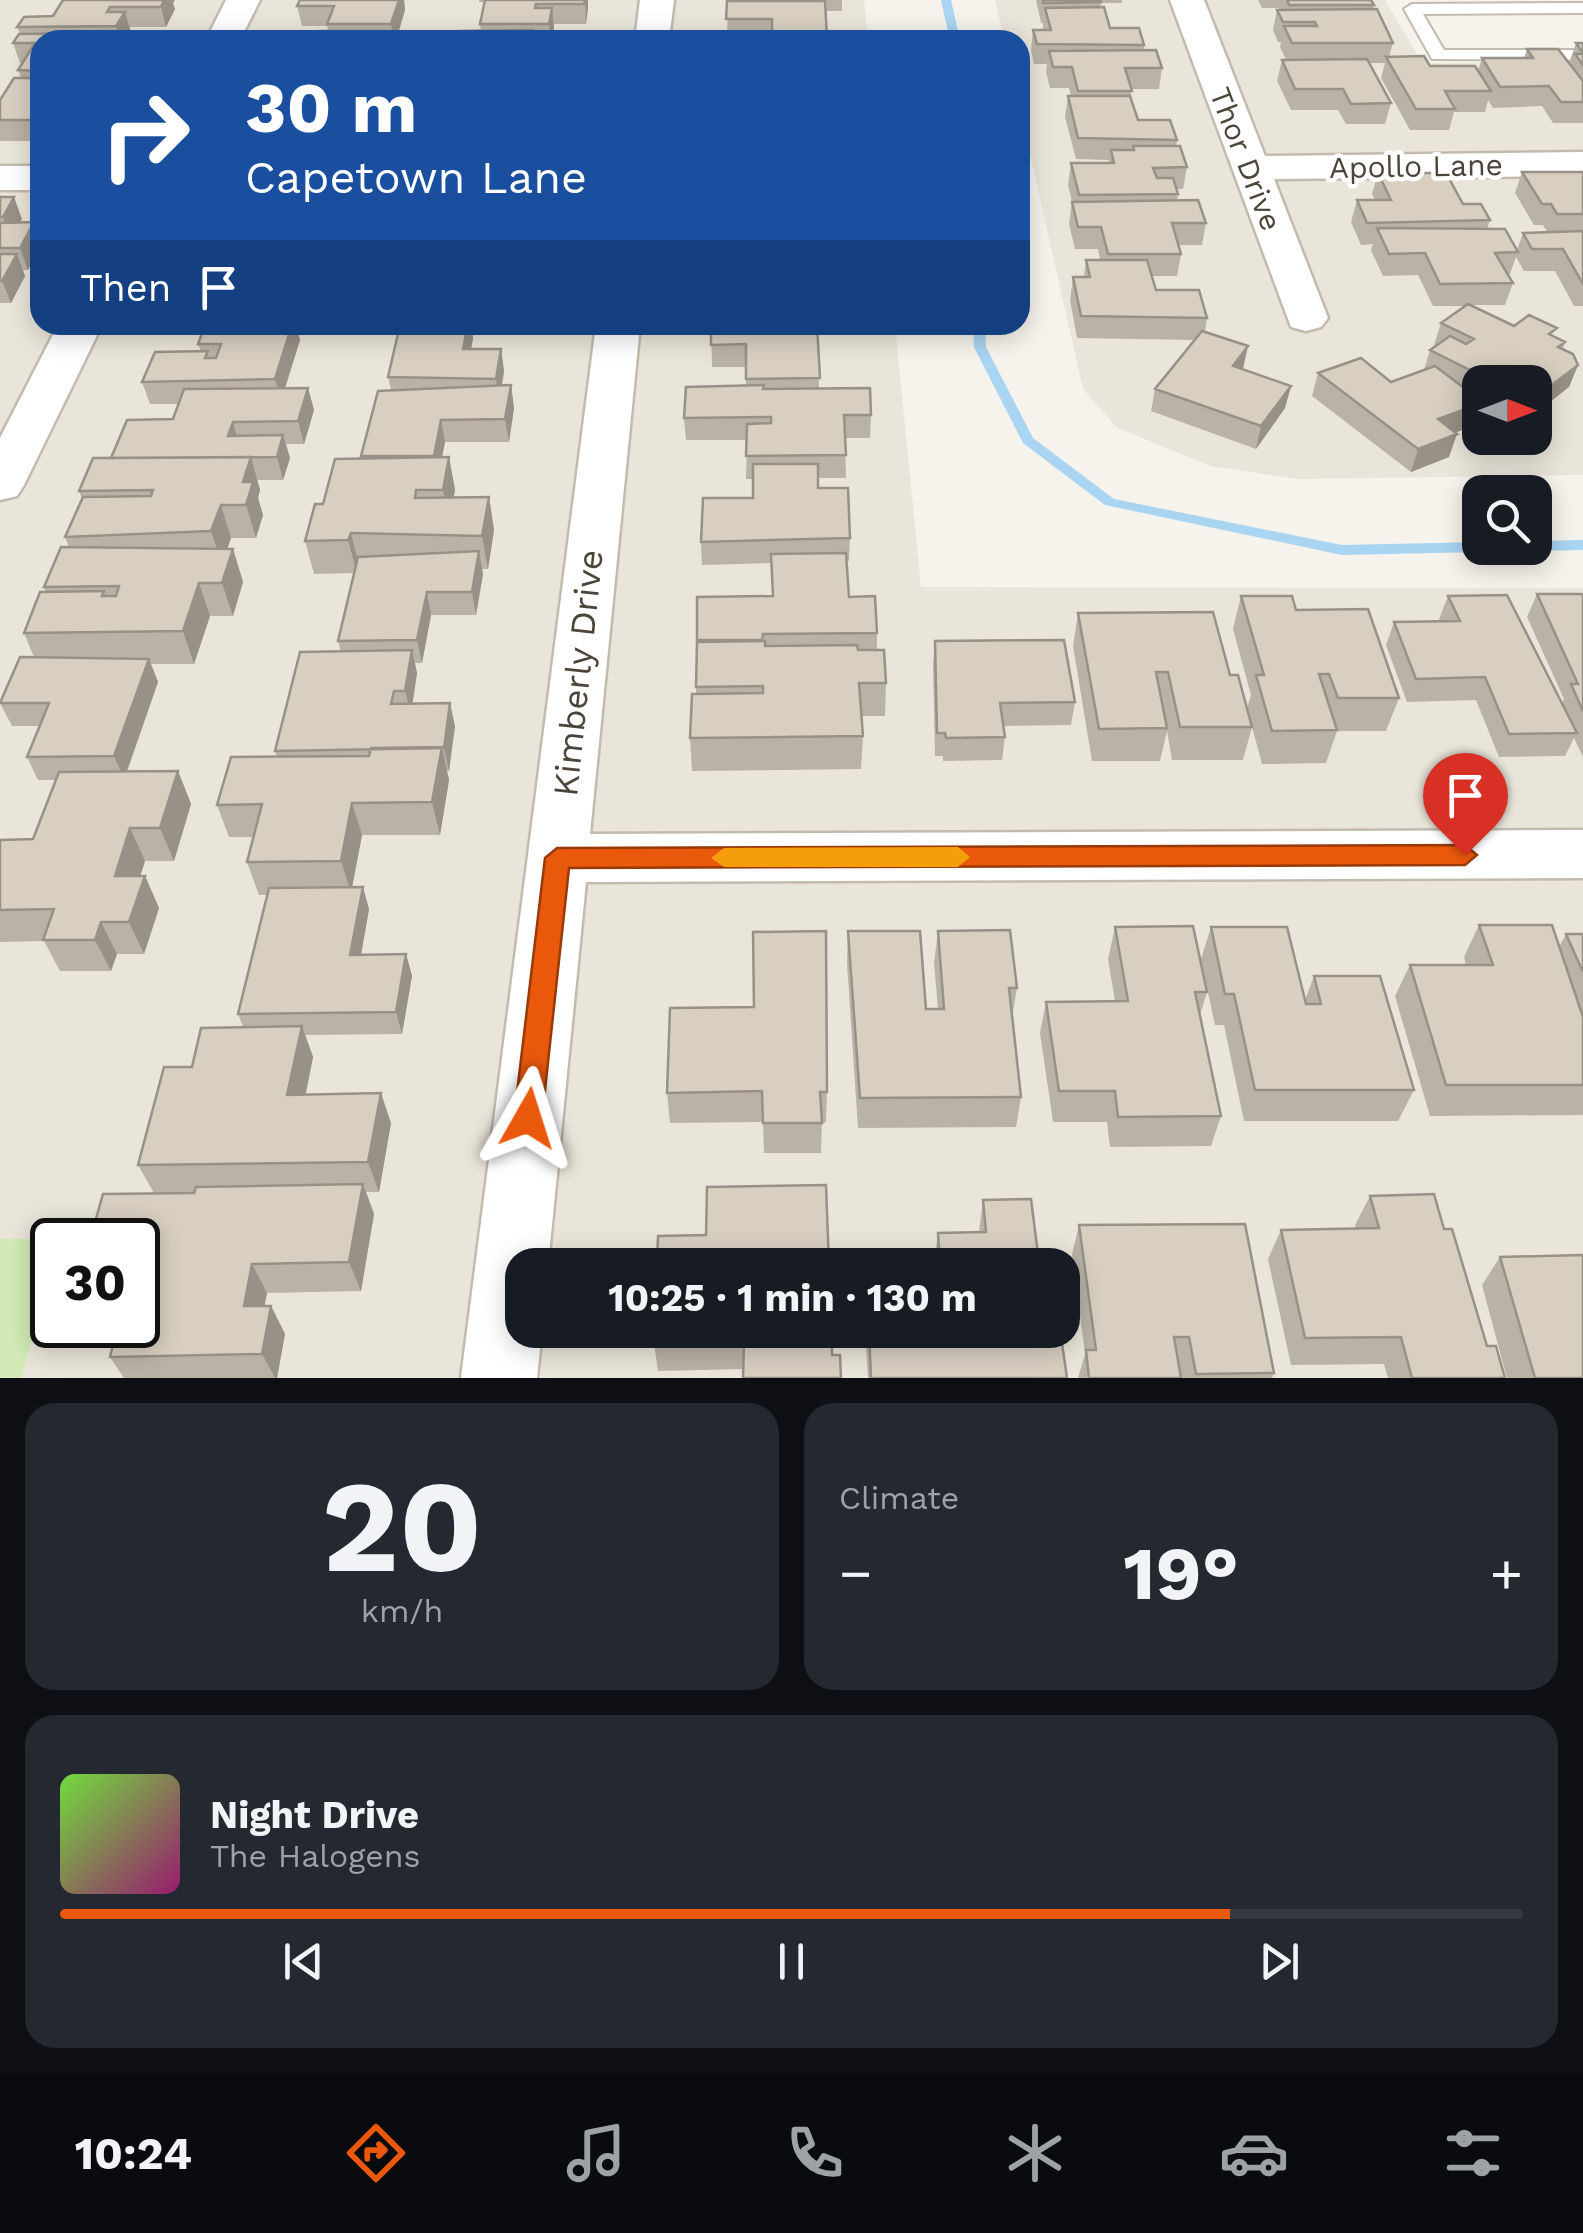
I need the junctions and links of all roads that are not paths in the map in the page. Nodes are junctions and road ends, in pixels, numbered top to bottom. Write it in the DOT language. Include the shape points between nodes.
graph roads {
  1 [pos="243,0"];
  2 [pos="657,0"];
  3 [pos="1186,0"];
  4 [pos="1477,4"];
  5 [pos="1583,8"];
  6 [pos="228,30"];
  7 [pos="653,30"];
  8 [pos="1583,55"];
  9 [pos="1583,164"];
  10 [pos="1250,168"];
  11 [pos="0,178"];
  12 [pos="30,178"];
  13 [pos="1306,318"];
  14 [pos="75,335"];
  15 [pos="617,335"];
  16 [pos="0,486"];
  17 [pos="1583,854"];
  18 [pos="557,858"];
  19 [pos="499,1378"];
  1 -- 6 [label="street"];
  2 -- 7 [label="street"];
  3 -- 10 [label="street, Thor Drive"];
  4 -- 5 [label="lane"];
  4 -- 8 [label="lane" via="1412,10 1438,55"];
  9 -- 10 [label="street, Apollo Lane"];
  10 -- 13 [label="street, Thor Drive"];
  11 -- 12 [label="street"];
  14 -- 16 [label="street"];
  15 -- 18 [label="street, Kimberly Drive"];
  17 -- 18 [label="street"];
  18 -- 19 [label="street, Kimberly Drive"];
}
